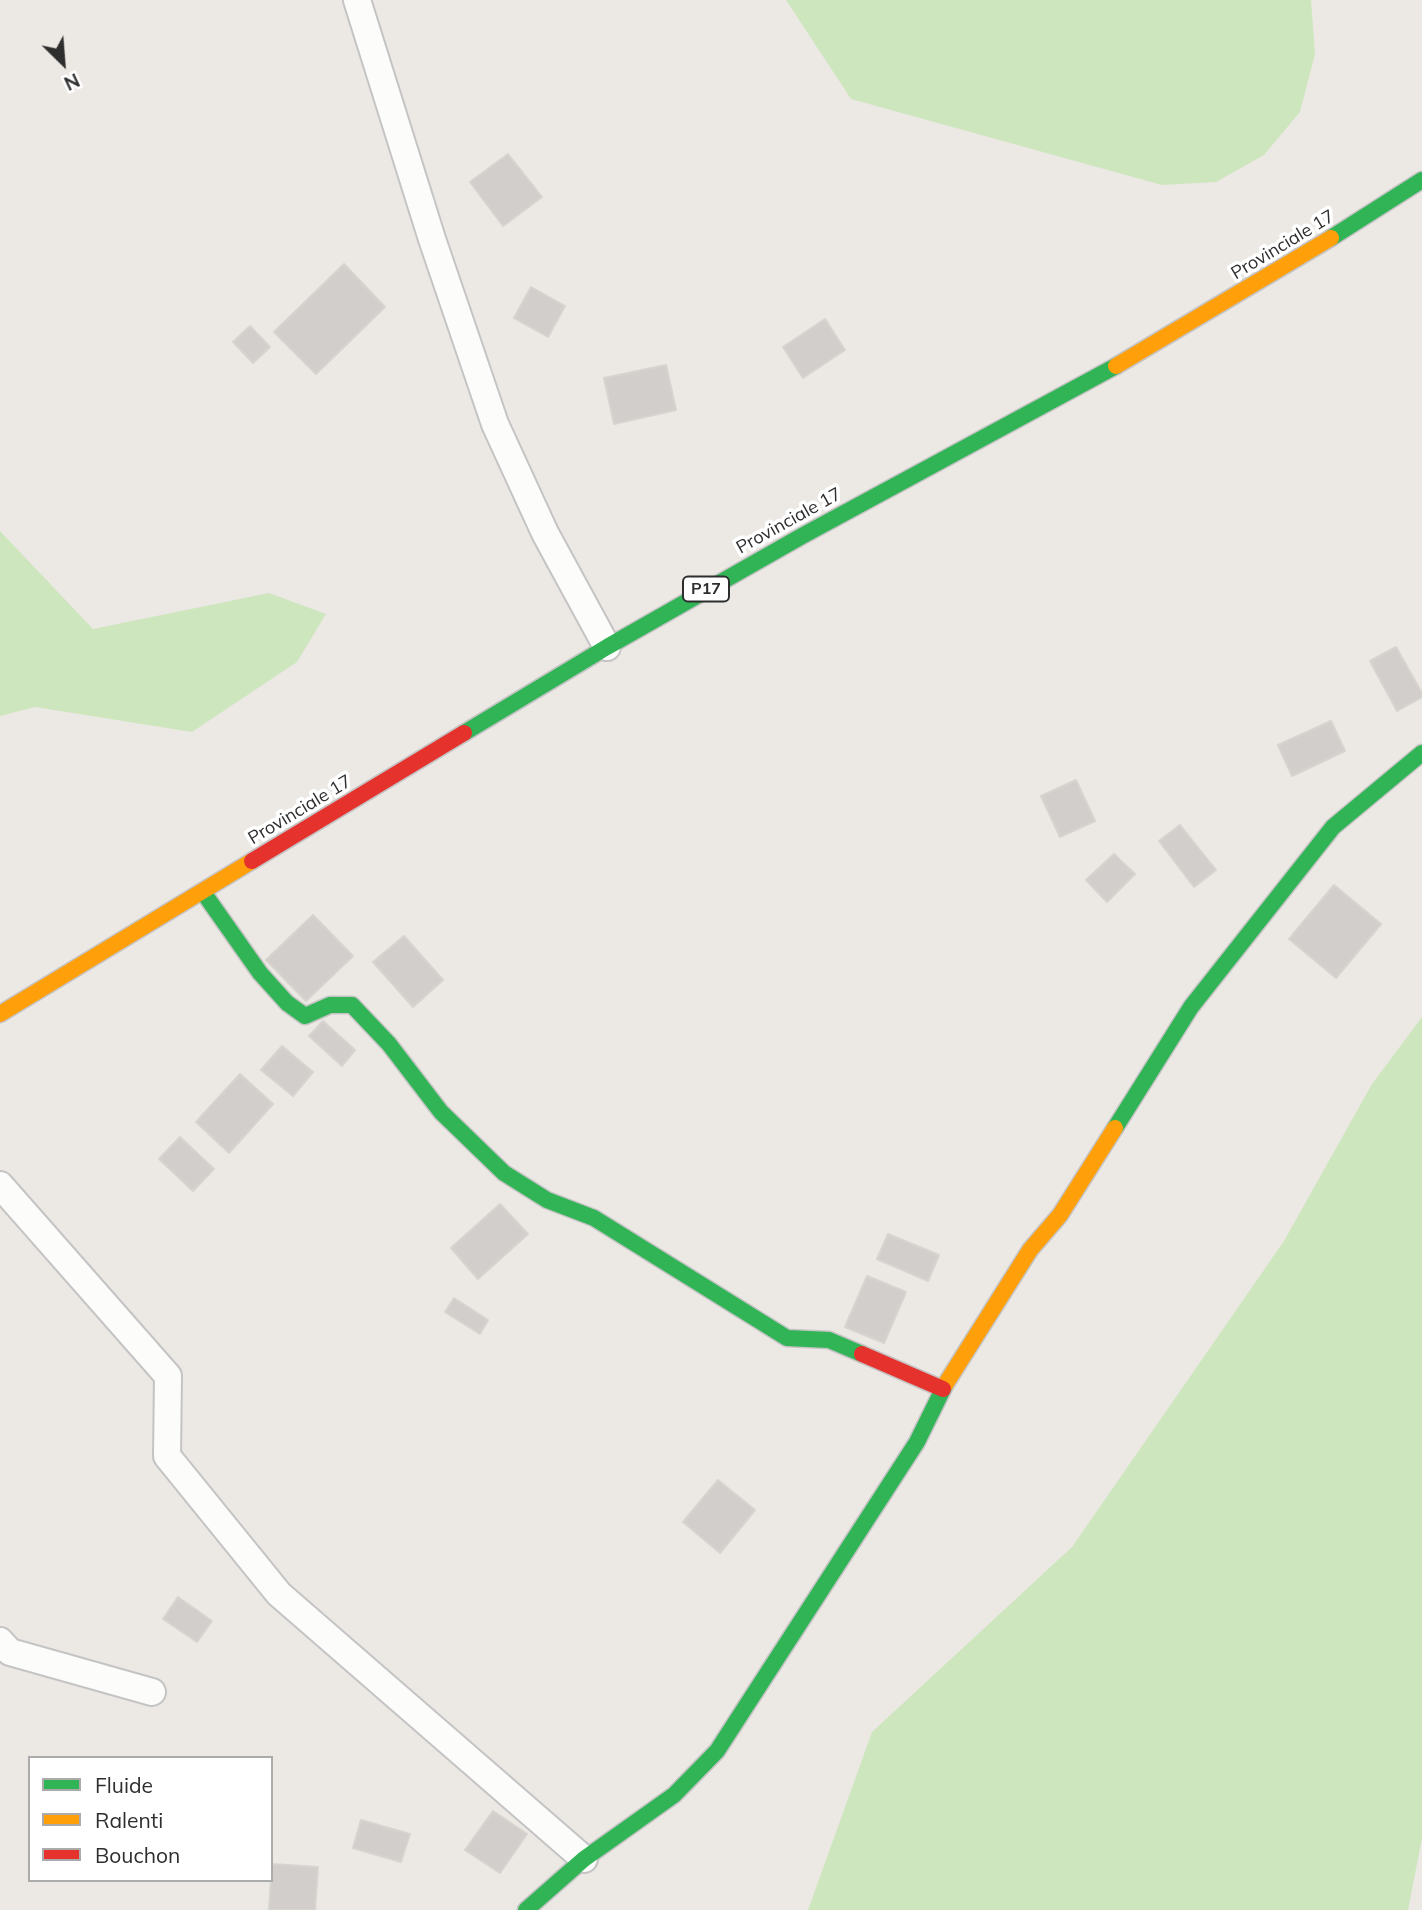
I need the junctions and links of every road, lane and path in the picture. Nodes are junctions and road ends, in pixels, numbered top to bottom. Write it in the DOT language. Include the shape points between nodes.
graph roads {
  1 [pos="357,0"];
  2 [pos="1422,180"];
  3 [pos="607,647"];
  4 [pos="1422,753"];
  5 [pos="203,892"];
  6 [pos="0,1014"];
  7 [pos="0,1185"];
  8 [pos="943,1390"];
  9 [pos="0,1641"];
  10 [pos="152,1692"];
  11 [pos="584,1859"];
  12 [pos="526,1910"];
  1 -- 3 [label="street" via="495,424 545,533"];
  2 -- 3 [label="street, Provinciale 17 / P17" via="1059,400 802,536"];
  3 -- 5 [label="street, Provinciale 17 / P17"];
  4 -- 8 [label="street" via="1333,827 1191,1007"];
  5 -- 6 [label="street, Provinciale 17 / P17"];
  5 -- 8 [label="street" via="287,1003 305,1016 330,1004 352,1005 389,1044 441,1112 504,1173 547,1200 594,1218 787,1338 829,1340"];
  7 -- 11 [label="street" via="168,1376 167,1455 279,1594"];
  8 -- 11 [label="street" via="917,1443 717,1751 674,1795"];
  9 -- 10 [label="street" via="9,1652"];
  11 -- 12 [label="street"];
}
